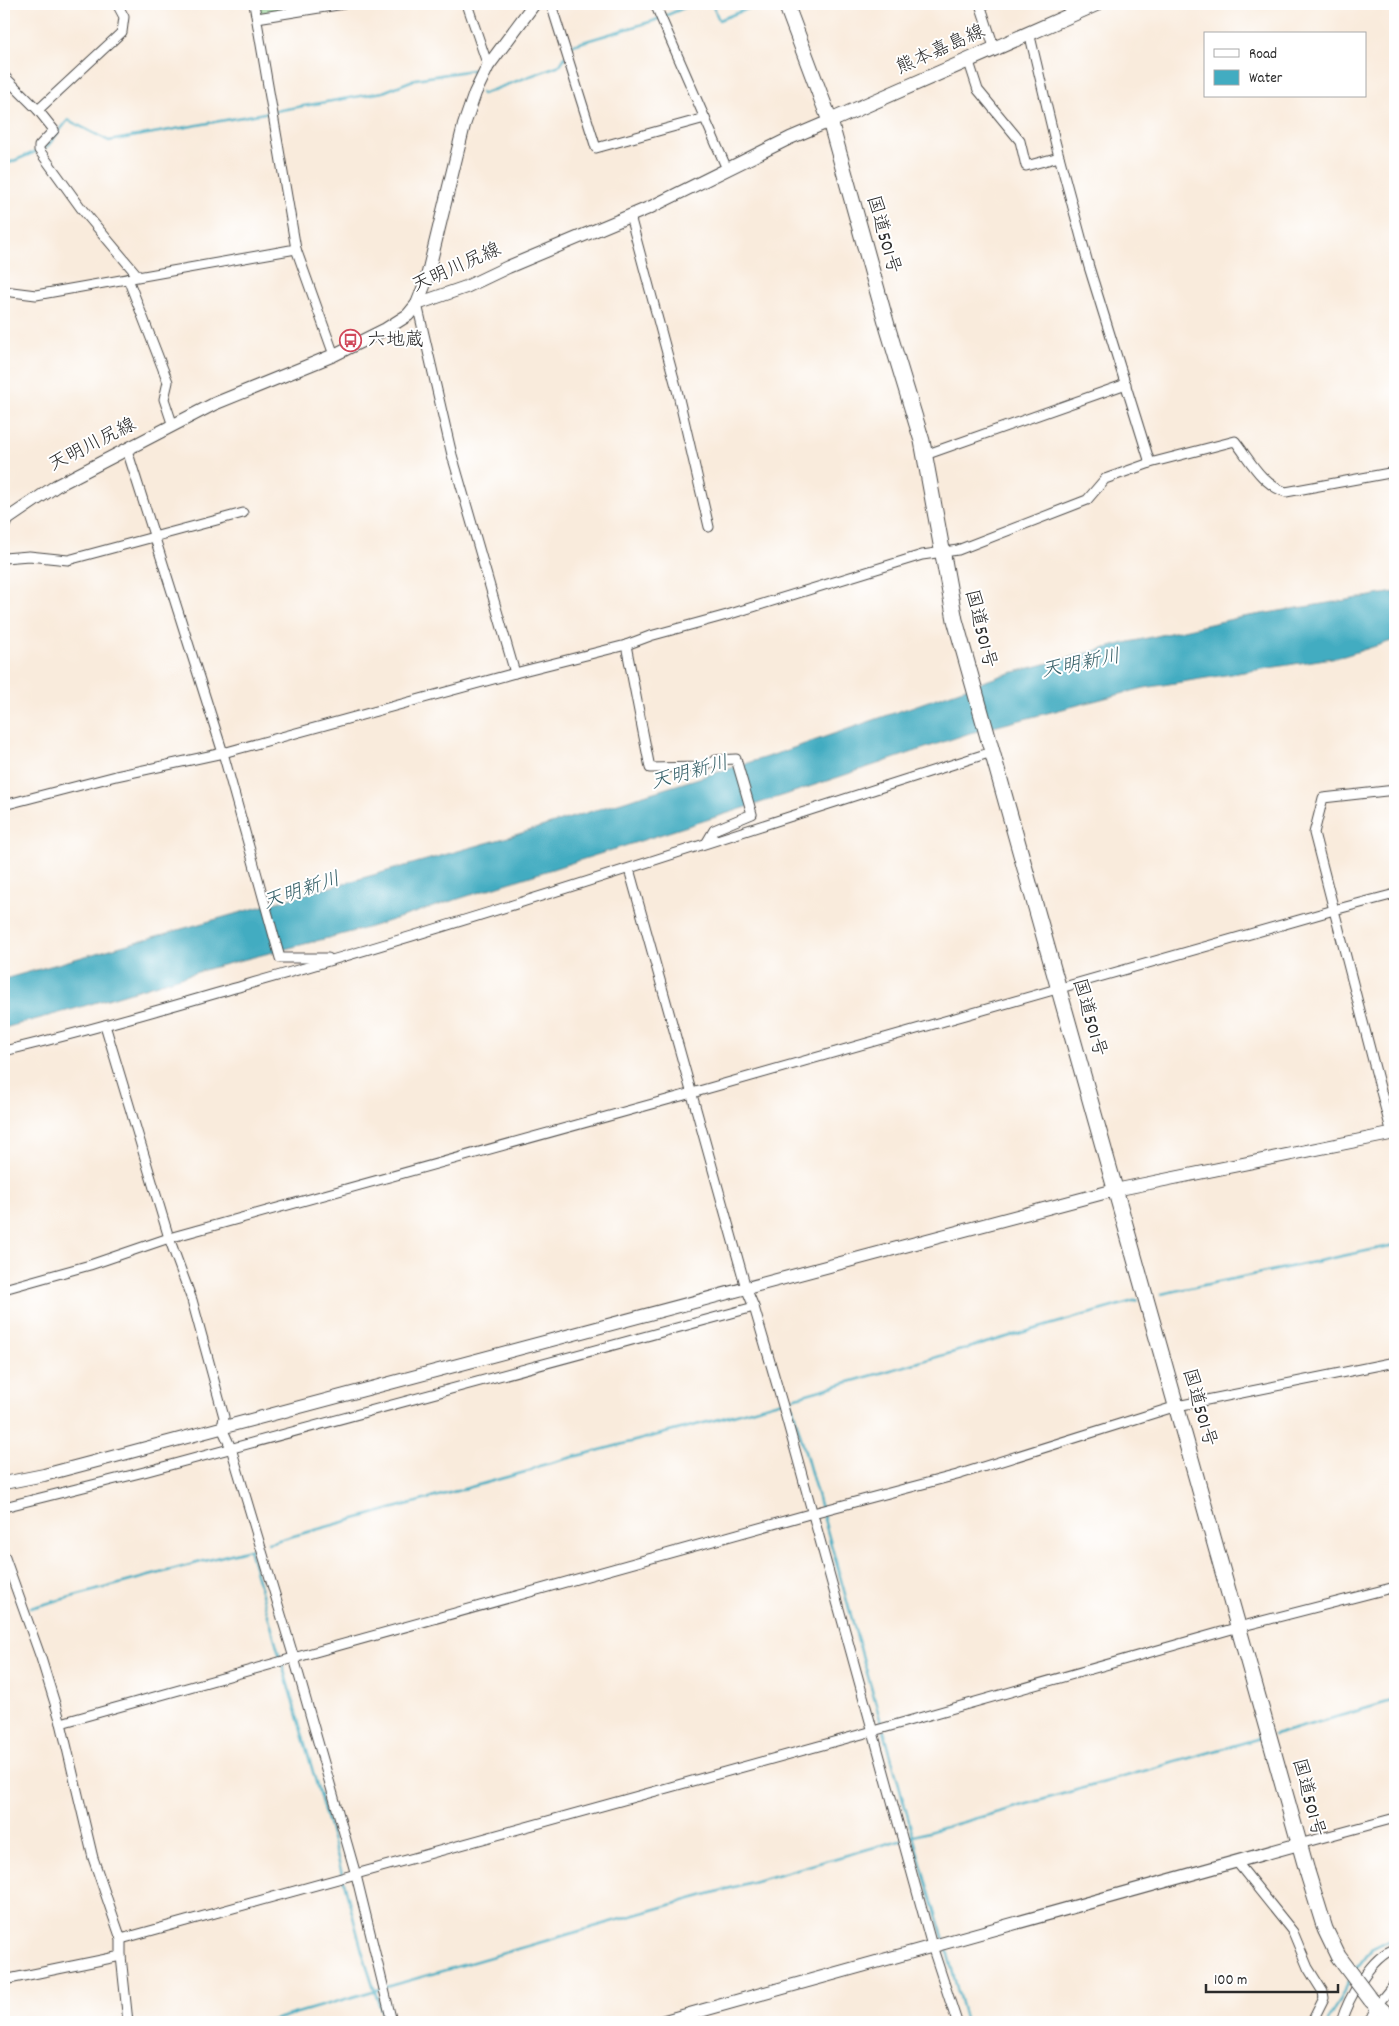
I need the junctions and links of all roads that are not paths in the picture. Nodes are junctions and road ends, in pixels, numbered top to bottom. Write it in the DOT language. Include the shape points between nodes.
graph roads {
  1 [pos="117,4"];
  2 [pos="254,4"];
  3 [pos="344,4"];
  4 [pos="467,4"];
  5 [pos="534,4"];
  6 [pos="551,4"];
  7 [pos="655,4"];
  8 [pos="786,4"];
  9 [pos="980,4"];
  10 [pos="1096,4"];
  11 [pos="257,18"];
  12 [pos="1029,32"];
  13 [pos="994,48"];
  14 [pos="968,59"];
  15 [pos="488,66"];
  16 [pos="4,76"];
  17 [pos="38,110"];
  18 [pos="705,118"];
  19 [pos="830,121"];
  20 [pos="1059,157"];
  21 [pos="727,168"];
  22 [pos="630,216"];
  23 [pos="296,249"];
  24 [pos="138,276"];
  25 [pos="128,279"];
  26 [pos="4,290"];
  27 [pos="418,304"];
  28 [pos="334,355"];
  29 [pos="1126,384"];
  30 [pos="173,426"];
  31 [pos="127,450"];
  32 [pos="925,455"];
  33 [pos="1150,463"];
  34 [pos="1395,472"];
  35 [pos="243,513"];
  36 [pos="4,524"];
  37 [pos="709,527"];
  38 [pos="155,536"];
  39 [pos="942,552"];
  40 [pos="4,558"];
  41 [pos="626,645"];
  42 [pos="515,673"];
  43 [pos="992,748"];
  44 [pos="223,753"];
  45 [pos="1395,790"];
  46 [pos="4,805"];
  47 [pos="707,842"];
  48 [pos="629,868"];
  49 [pos="1395,894"];
  50 [pos="1334,910"];
  51 [pos="341,958"];
  52 [pos="1059,989"];
  53 [pos="105,1025"];
  54 [pos="4,1051"];
  55 [pos="692,1093"];
  56 [pos="1395,1135"];
  57 [pos="1115,1190"];
  58 [pos="169,1238"];
  59 [pos="746,1288"];
  60 [pos="4,1289"];
  61 [pos="754,1307"];
  62 [pos="1395,1362"];
  63 [pos="1176,1406"];
  64 [pos="222,1428"];
  65 [pos="231,1448"];
  66 [pos="4,1483"];
  67 [pos="4,1507"];
  68 [pos="813,1513"];
  69 [pos="4,1555"];
  70 [pos="1395,1587"];
  71 [pos="1239,1626"];
  72 [pos="294,1658"];
  73 [pos="61,1723"];
  74 [pos="873,1731"];
  75 [pos="1395,1818"];
  76 [pos="1299,1844"];
  77 [pos="1236,1861"];
  78 [pos="356,1875"];
  79 [pos="121,1939"];
  80 [pos="933,1946"];
  81 [pos="1395,1949"];
  82 [pos="121,1956"];
  83 [pos="4,1980"];
  84 [pos="1395,1983"];
  85 [pos="1382,2010"];
  86 [pos="128,2022"];
  87 [pos="392,2022"];
  88 [pos="661,2022"];
  89 [pos="957,2022"];
  90 [pos="1312,2022"];
  91 [pos="1341,2022"];
  92 [pos="1369,2022"];
  1 -- 17 [label="street" via="124,17 122,32"];
  2 -- 11 [label="street"];
  3 -- 11 [label="street"];
  4 -- 15 [label="street"];
  5 -- 15 [label="street"];
  6 -- 18 [label="street" via="596,148"];
  7 -- 18 [label="street"];
  8 -- 19 [label="highway, 国道501号"];
  9 -- 13 [label="street"];
  10 -- 12 [label="main road, 熊本嘉島線"];
  11 -- 23 [label="street"];
  12 -- 13 [label="main road, 熊本嘉島線"];
  12 -- 20 [label="street"];
  13 -- 14 [label="main road, 熊本嘉島線"];
  14 -- 19 [label="main road, 熊本嘉島線"];
  14 -- 20 [label="street" via="978,90 1020,141 1026,166"];
  15 -- 27 [label="street" via="470,105"];
  16 -- 17 [label="street"];
  17 -- 24 [label="street" via="54,130 39,150 81,208"];
  18 -- 21 [label="street"];
  19 -- 21 [label="street, 天明川尻線"];
  19 -- 32 [label="highway, 国道501号"];
  20 -- 29 [label="street"];
  21 -- 22 [label="street, 天明川尻線"];
  22 -- 27 [label="street, 天明川尻線" via="466,287"];
  22 -- 37 [label="street" via="677,390"];
  23 -- 24 [label="street"];
  23 -- 28 [label="street"];
  24 -- 25 [label="street"];
  25 -- 26 [label="street" via="36,295"];
  25 -- 30 [label="street" via="168,382 164,398"];
  27 -- 28 [label="street, 天明川尻線" via="386,329"];
  27 -- 42 [label="street" via="452,455"];
  28 -- 30 [label="street, 天明川尻線" via="214,404"];
  29 -- 32 [label="street"];
  29 -- 33 [label="street"];
  30 -- 31 [label="street, 天明川尻線"];
  31 -- 36 [label="street, 天明川尻線" via="56,486"];
  31 -- 38 [label="street"];
  32 -- 39 [label="highway, 国道501号"];
  33 -- 34 [label="street" via="1235,442 1266,482 1286,492"];
  33 -- 39 [label="street" via="1105,479 1087,500 958,550"];
  35 -- 38 [label="street"];
  38 -- 40 [label="street" via="68,560 29,556"];
  38 -- 44 [label="street"];
  39 -- 41 [label="street" via="922,555"];
  39 -- 43 [label="highway, 国道501号" via="955,620"];
  41 -- 42 [label="street"];
  41 -- 47 [label="street" via="650,768 702,767 716,760 736,760 752,814 714,830"];
  42 -- 44 [label="street"];
  43 -- 47 [label="street"];
  43 -- 52 [label="highway, 国道501号"];
  44 -- 46 [label="street"];
  44 -- 51 [label="street" via="280,958"];
  45 -- 50 [label="street" via="1323,798 1314,833"];
  47 -- 48 [label="street"];
  48 -- 51 [label="street"];
  48 -- 55 [label="street"];
  49 -- 50 [label="street"];
  50 -- 52 [label="street"];
  50 -- 56 [label="street" via="1391,1130"];
  51 -- 53 [label="street"];
  52 -- 55 [label="street"];
  52 -- 57 [label="highway, 国道501号"];
  53 -- 54 [label="street"];
  53 -- 58 [label="street"];
  55 -- 58 [label="street"];
  55 -- 59 [label="street"];
  56 -- 57 [label="street"];
  57 -- 59 [label="street"];
  57 -- 63 [label="highway, 国道501号"];
  58 -- 60 [label="street" via="90,1266"];
  58 -- 64 [label="street" via="192,1300 224,1417"];
  59 -- 61 [label="street"];
  59 -- 64 [label="street"];
  61 -- 65 [label="street"];
  61 -- 68 [label="street"];
  62 -- 63 [label="street"];
  63 -- 68 [label="street" via="957,1475"];
  63 -- 71 [label="highway, 国道501号"];
  64 -- 65 [label="street"];
  64 -- 66 [label="street"];
  65 -- 67 [label="street"];
  65 -- 72 [label="street"];
  68 -- 72 [label="street"];
  68 -- 74 [label="street"];
  69 -- 73 [label="street" via="42,1658"];
  70 -- 71 [label="street"];
  71 -- 74 [label="street"];
  71 -- 76 [label="highway, 国道501号"];
  72 -- 73 [label="street"];
  72 -- 78 [label="street"];
  73 -- 79 [label="street" via="93,1858"];
  74 -- 78 [label="street"];
  74 -- 80 [label="street"];
  75 -- 76 [label="street"];
  76 -- 77 [label="street"];
  76 -- 85 [label="highway, 国道501号, bridge" via="1325,1929 1338,1956"];
  77 -- 80 [label="street"];
  77 -- 90 [label="street" via="1293,1932 1308,1968 1324,1992"];
  78 -- 79 [label="street"];
  78 -- 87 [label="street"];
  79 -- 82 [label="street"];
  80 -- 88 [label="street"];
  80 -- 89 [label="street"];
  81 -- 91 [label="street" via="1373,1964 1346,2004"];
  82 -- 83 [label="street"];
  82 -- 86 [label="street"];
  84 -- 85 [label="street"];
  85 -- 92 [label="street"];
}
